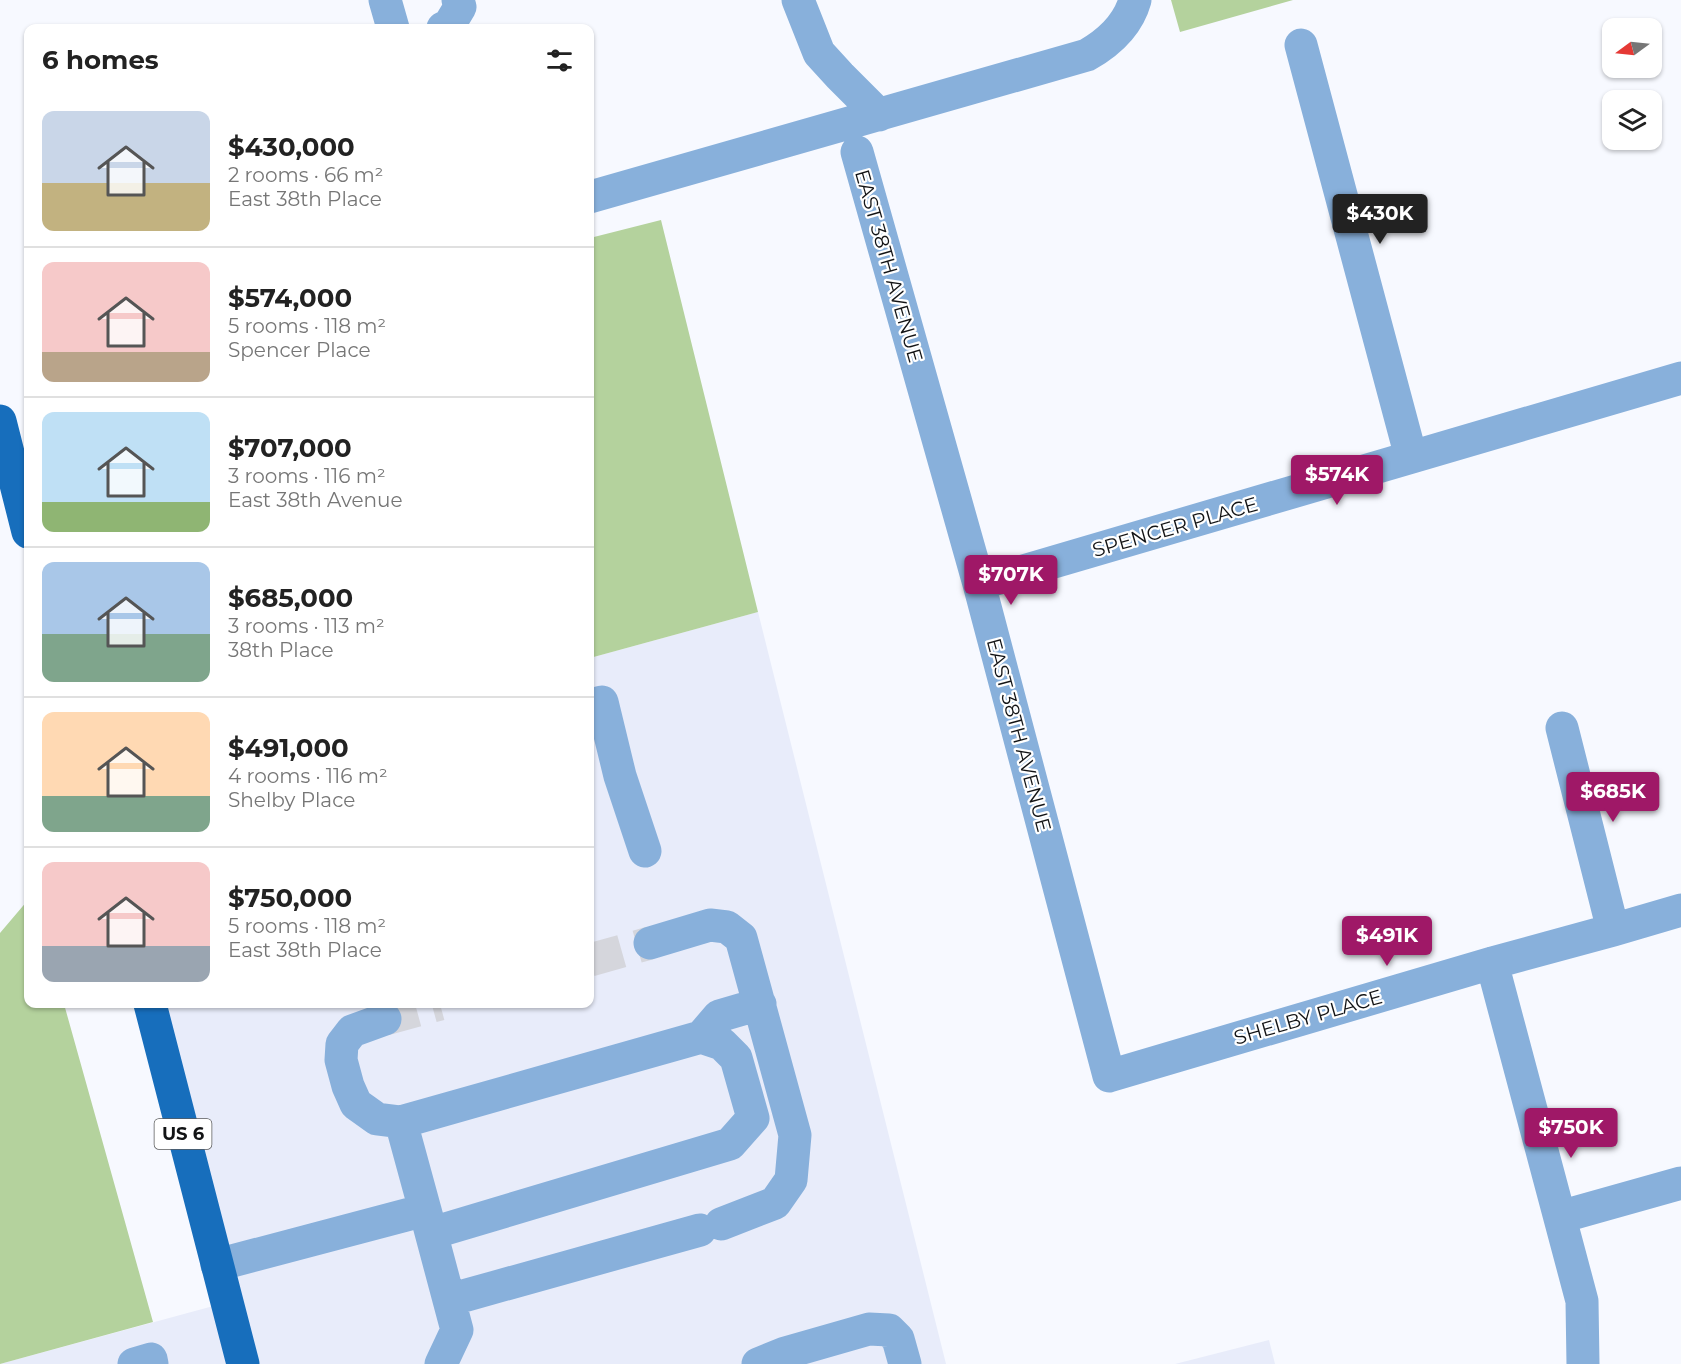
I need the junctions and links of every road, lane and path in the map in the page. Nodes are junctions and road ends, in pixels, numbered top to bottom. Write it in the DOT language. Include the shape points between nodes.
graph roads {
  1 [pos="386,0"];
  2 [pos="458,0"];
  3 [pos="798,0"];
  4 [pos="1135,0"];
  5 [pos="392,24"];
  6 [pos="450,24"];
  7 [pos="1301,45"];
  8 [pos="879,114"];
  9 [pos="857,152"];
  10 [pos="594,196"];
  11 [pos="1681,378"];
  12 [pos="0,421"];
  13 [pos="1411,458"];
  14 [pos="24,516"];
  15 [pos="979,584"];
  16 [pos="594,704"];
  17 [pos="1562,728"];
  18 [pos="645,851"];
  19 [pos="1681,910"];
  20 [pos="1613,930"];
  21 [pos="650,943"];
  22 [pos="1492,963"];
  23 [pos="760,1004"];
  24 [pos="151,1008"];
  25 [pos="385,1019"];
  26 [pos="701,1037"];
  27 [pos="1109,1076"];
  28 [pos="401,1122"];
  29 [pos="1681,1183"];
  30 [pos="1560,1217"];
  31 [pos="428,1221"];
  32 [pos="217,1265"];
  33 [pos="449,1300"];
  34 [pos="134,1364"];
  35 [pos="152,1364"];
  36 [pos="243,1364"];
  37 [pos="441,1364"];
  38 [pos="758,1364"];
  39 [pos="905,1364"];
  40 [pos="1583,1364"];
  1 -- 5 [label="street"];
  2 -- 6 [label="street" via="460,7"];
  3 -- 8 [label="street" via="819,53"];
  4 -- 8 [label="street" via="1114,35 1087,55"];
  7 -- 13 [label="street"];
  8 -- 10 [label="street"];
  9 -- 15 [label="street, EAST 38TH AVENUE"];
  11 -- 13 [label="street, SPENCER PLACE"];
  12 -- 14 [label="main road"];
  13 -- 15 [label="street, SPENCER PLACE"];
  15 -- 27 [label="street, EAST 38TH AVENUE"];
  16 -- 18 [label="street" via="602,702 620,776"];
  17 -- 20 [label="street"];
  19 -- 20 [label="street, SHELBY PLACE"];
  20 -- 22 [label="street, SHELBY PLACE"];
  21 -- 23 [label="street" via="710,925 727,927 741,938"];
  22 -- 27 [label="street, SHELBY PLACE"];
  22 -- 30 [label="street"];
  23 -- 26 [label="street" via="719,1016"];
  23 -- 33 [label="street" via="795,1135 791,1180 775,1203 710,1227"];
  24 -- 32 [label="main road, US 6"];
  25 -- 28 [label="street" via="351,1031 342,1044 341,1060 356,1104 377,1119"];
  26 -- 28 [label="street"];
  26 -- 31 [label="street" via="722,1044 736,1058 746,1088 753,1118 730,1144"];
  28 -- 31 [label="street"];
  29 -- 30 [label="street"];
  30 -- 40 [label="street" via="1582,1301"];
  31 -- 32 [label="street"];
  31 -- 33 [label="street"];
  32 -- 36 [label="main road, US 6"];
  33 -- 37 [label="street" via="457,1330"];
  34 -- 35 [label="street" via="151,1359"];
  38 -- 39 [label="street" via="869,1329 889,1330 898,1339"];
}
